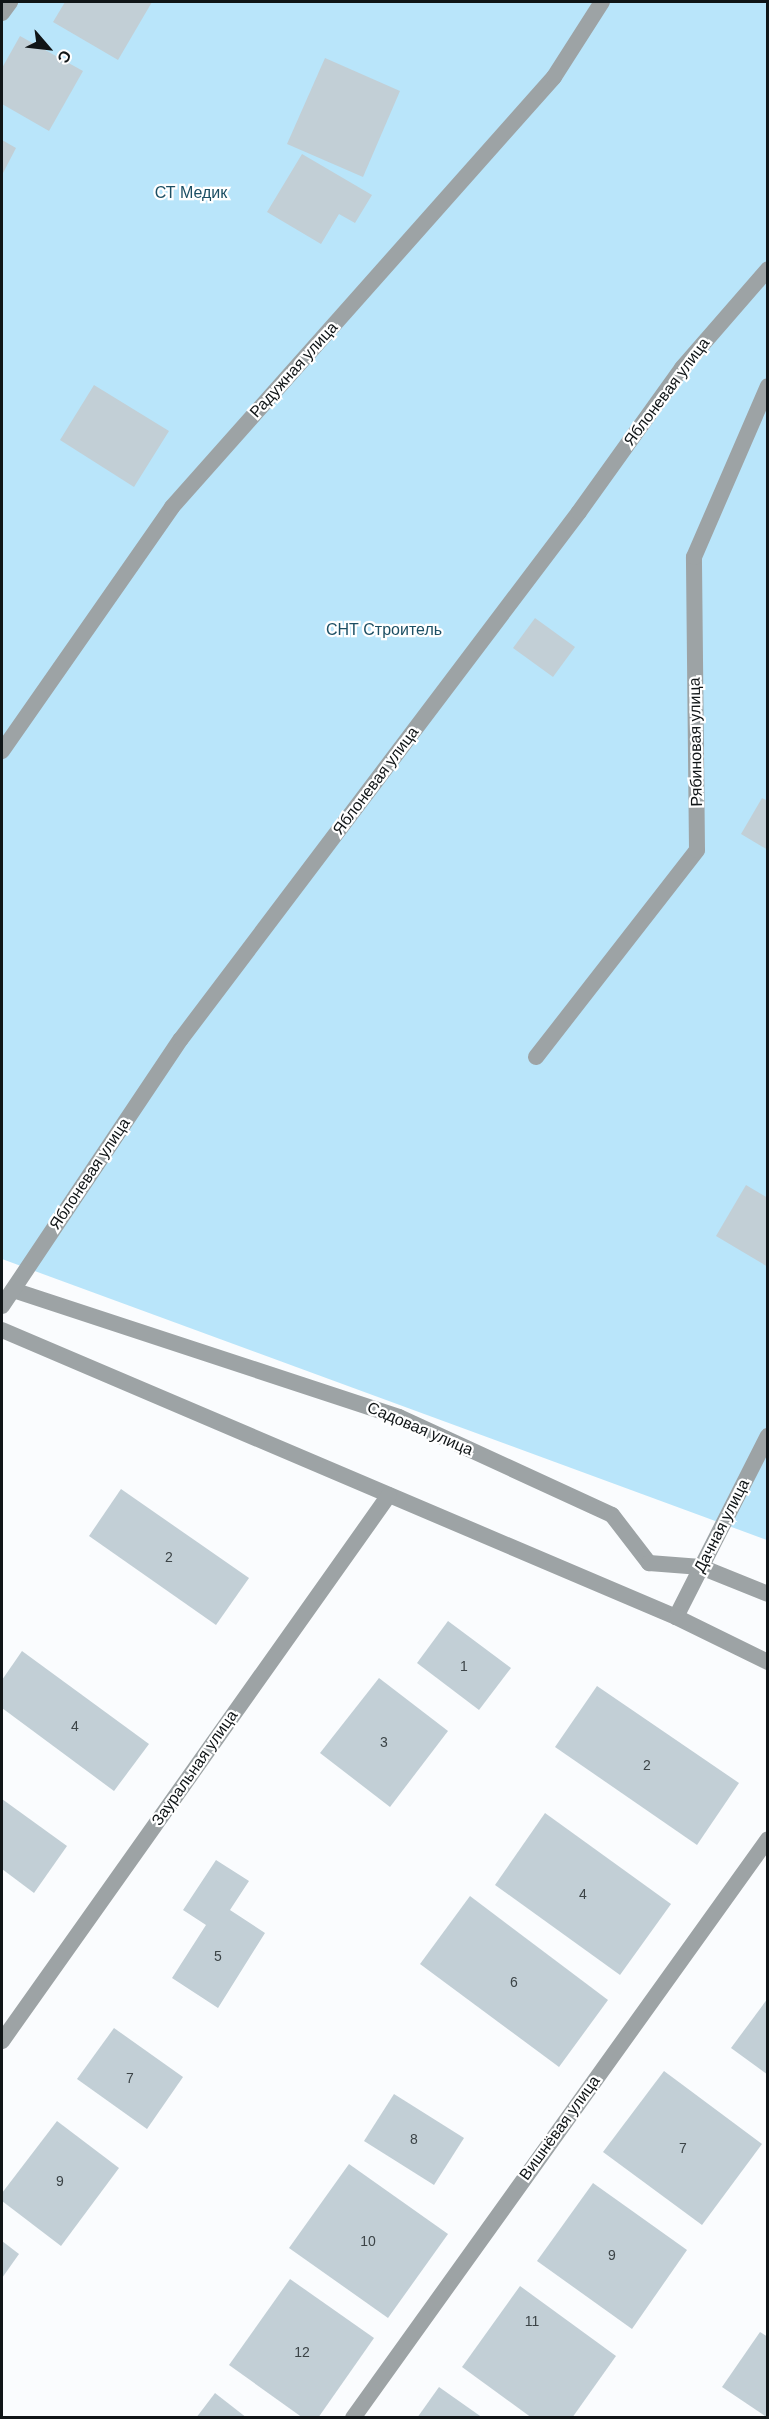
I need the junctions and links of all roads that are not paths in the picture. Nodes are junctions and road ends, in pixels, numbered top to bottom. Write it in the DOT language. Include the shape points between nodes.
graph roads {
  1 [pos="10,2"];
  2 [pos="602,2"];
  3 [pos="2,13"];
  4 [pos="768,269"];
  5 [pos="768,386"];
  6 [pos="2,751"];
  7 [pos="536,1057"];
  8 [pos="13,1290"];
  9 [pos="2,1306"];
  10 [pos="2,1330"];
  11 [pos="768,1436"];
  12 [pos="389,1495"];
  13 [pos="702,1567"];
  14 [pos="768,1594"];
  15 [pos="676,1617"];
  16 [pos="768,1662"];
  17 [pos="768,1839"];
  18 [pos="2,2042"];
  19 [pos="353,2418"];
  1 -- 3 [label="street"];
  2 -- 6 [label="street, Радужная улица" via="554,77 172,507"];
  4 -- 8 [label="street, Яблоневая улица" via="682,368 572,522 181,1039"];
  5 -- 7 [label="street, Рябиновая улица" via="694,557 697,850"];
  8 -- 9 [label="street, Яблоневая улица"];
  8 -- 13 [label="street, Садовая улица" via="399,1417 612,1515 649,1563"];
  10 -- 12 [label="street"];
  11 -- 13 [label="street, Дачная улица"];
  12 -- 15 [label="street"];
  12 -- 18 [label="street, Зауральная улица"];
  13 -- 14 [label="street, Садовая улица"];
  13 -- 15 [label="street, Дачная улица"];
  15 -- 16 [label="street"];
  17 -- 19 [label="street, Вишнёвая улица"];
}
